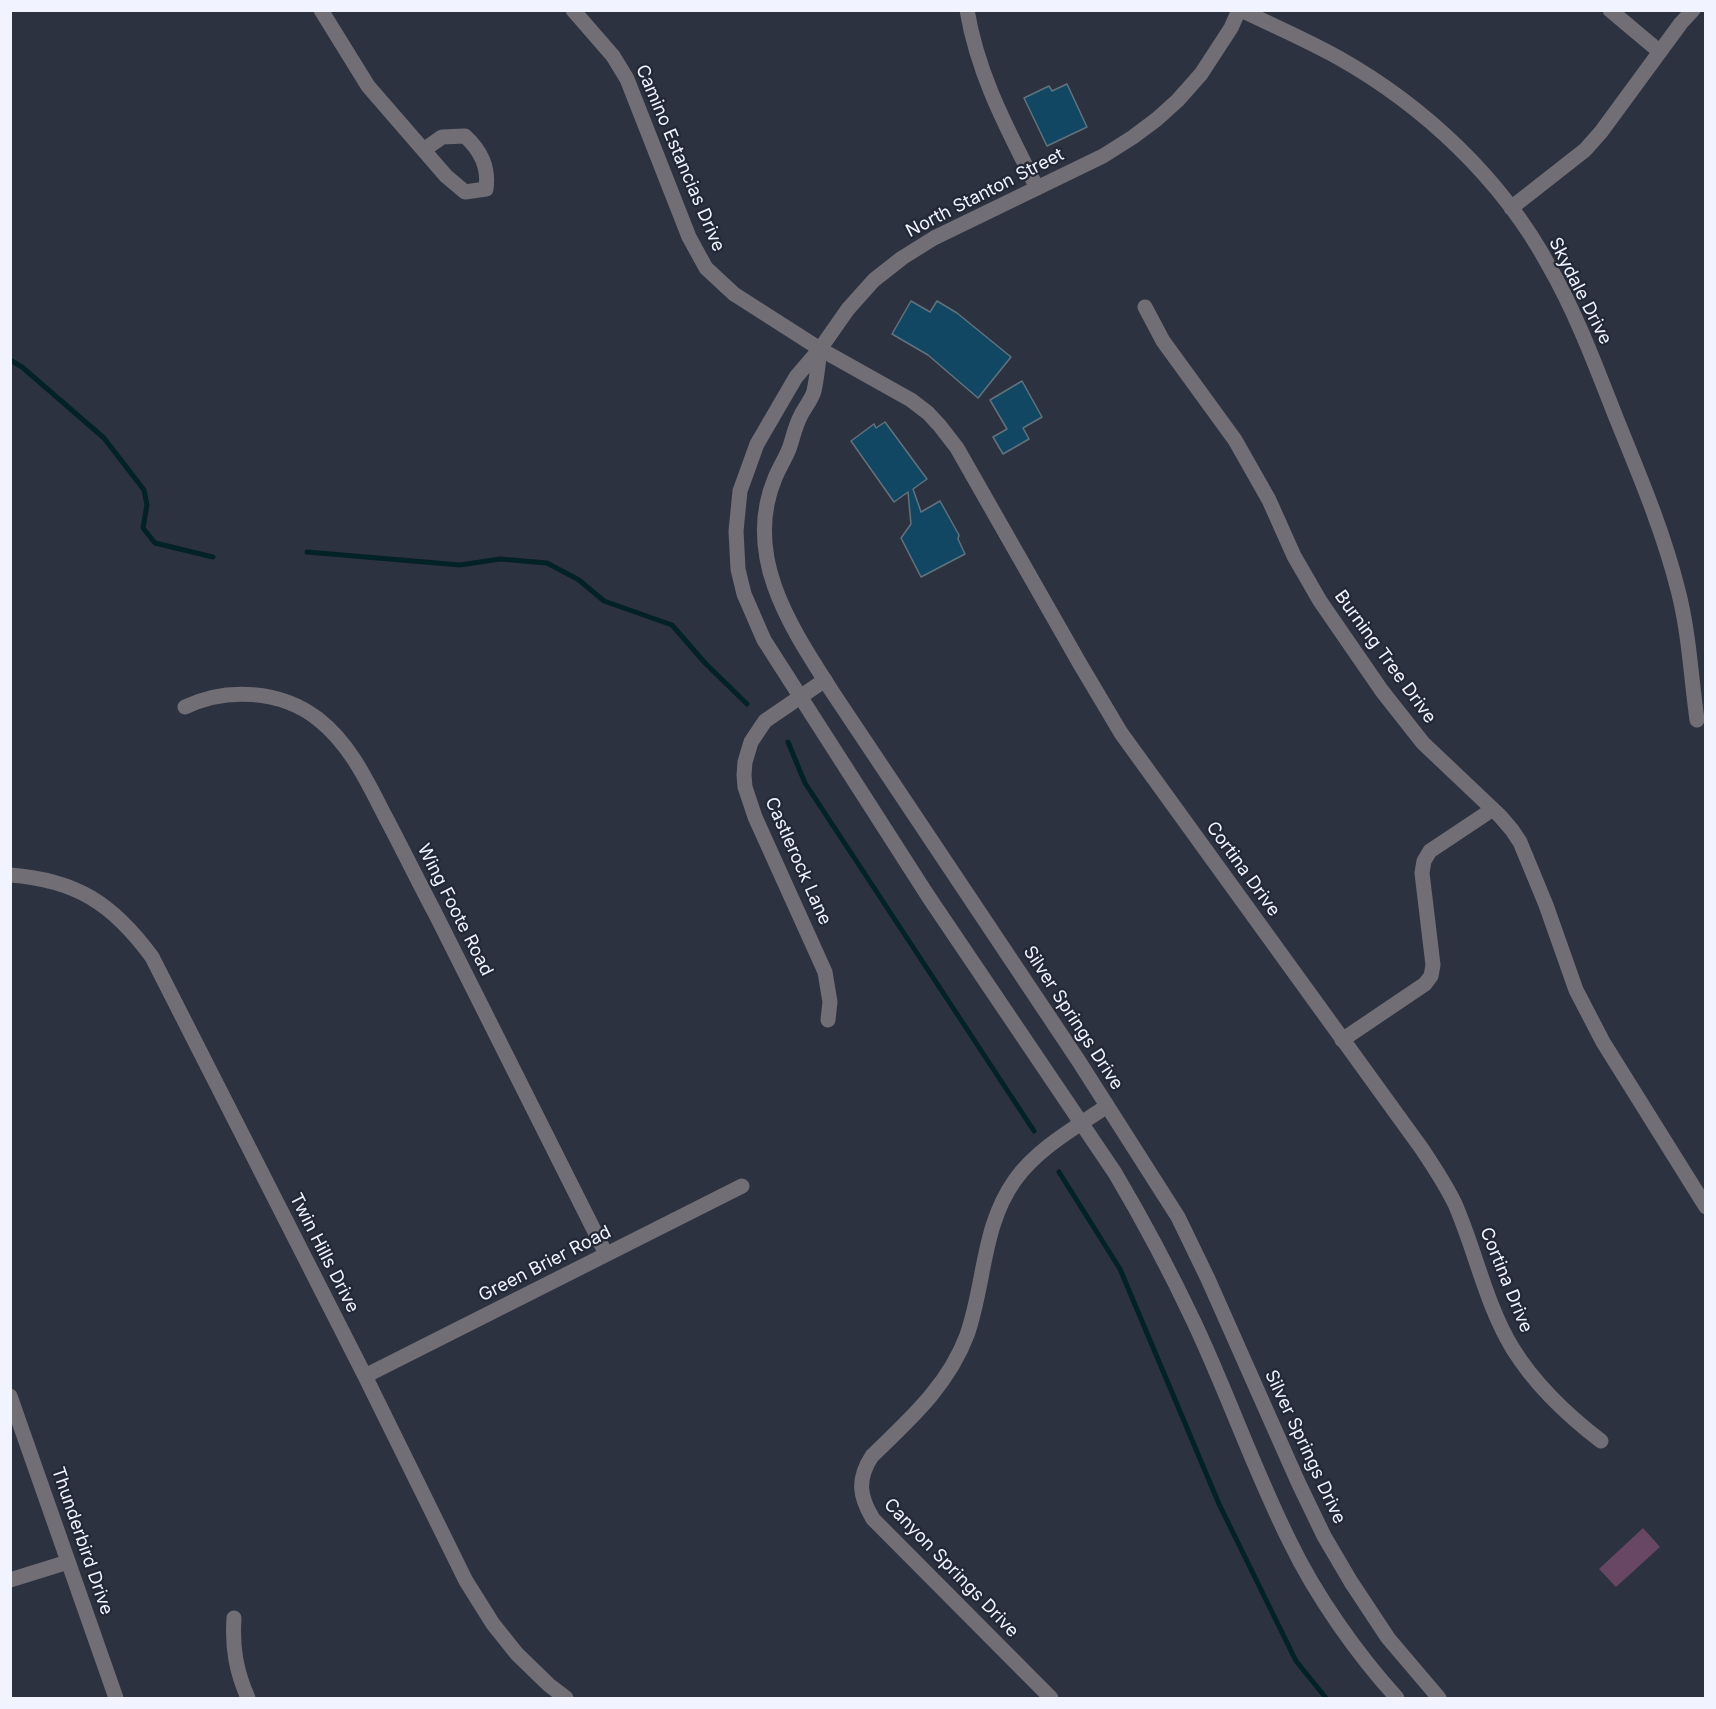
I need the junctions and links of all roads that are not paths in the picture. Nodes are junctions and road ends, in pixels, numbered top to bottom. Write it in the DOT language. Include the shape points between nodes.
graph roads {
  1 [pos="321,10"];
  2 [pos="573,10"];
  3 [pos="967,10"];
  4 [pos="1240,10"];
  5 [pos="1610,10"];
  6 [pos="1693,10"];
  7 [pos="1660,51"];
  8 [pos="424,149"];
  9 [pos="1036,188"];
  10 [pos="1511,208"];
  11 [pos="1145,307"];
  12 [pos="820,349"];
  13 [pos="825,680"];
  14 [pos="799,696"];
  15 [pos="185,707"];
  16 [pos="1697,720"];
  17 [pos="1493,809"];
  18 [pos="10,875"];
  19 [pos="828,1020"];
  20 [pos="1342,1040"];
  21 [pos="1107,1106"];
  22 [pos="1081,1124"];
  23 [pos="742,1186"];
  24 [pos="1706,1207"];
  25 [pos="606,1254"];
  26 [pos="365,1376"];
  27 [pos="10,1396"];
  28 [pos="1601,1441"];
  29 [pos="68,1562"];
  30 [pos="10,1580"];
  31 [pos="234,1618"];
  32 [pos="116,1698"];
  33 [pos="248,1698"];
  34 [pos="566,1698"];
  35 [pos="1051,1698"];
  36 [pos="1398,1698"];
  37 [pos="1439,1698"];
  1 -- 8 [label="street" via="368,86"];
  2 -- 12 [label="street, Camino Estancias Drive" via="613,56 627,79 689,237 706,268 734,294"];
  3 -- 9 [label="street" via="989,92"];
  4 -- 9 [label="street, North Stanton Street" via="1201,75 1157,119 1103,156"];
  4 -- 10 [label="street, Skydale Drive" via="1340,58 1389,90 1458,148"];
  5 -- 7 [label="street"];
  6 -- 7 [label="street"];
  7 -- 10 [label="street" via="1585,150"];
  9 -- 12 [label="street, North Stanton Street" via="902,258 874,280"];
  10 -- 16 [label="street, Skydale Drive" via="1549,264 1576,317 1648,498 1679,591"];
  11 -- 17 [label="street, Burning Tree Drive" via="1163,341 1235,440 1320,601 1382,691 1423,743"];
  12 -- 13 [label="street, Silver Springs Drive" via="813,393 774,479 764,527 776,595"];
  12 -- 14 [label="street, North Stanton Street" via="796,377 757,444 740,491 736,531 744,594 764,640"];
  12 -- 20 [label="street, Cortina Drive" via="911,400 928,413 957,448 1121,733"];
  13 -- 14 [label="street, Castlerock Lane"];
  13 -- 21 [label="street, Silver Springs Drive"];
  14 -- 19 [label="street, Castlerock Lane" via="765,721 756,733 745,762 745,787 825,972"];
  14 -- 22 [label="street"];
  15 -- 25 [label="street, Wing Foote Road" via="219,695 241,694 286,702 318,719 350,753 408,859"];
  17 -- 20 [label="street" via="1430,851 1424,861 1422,873 1433,955 1431,976"];
  17 -- 24 [label="street, Burning Tree Drive" via="1520,842 1576,990 1603,1042"];
  18 -- 26 [label="street, Twin Hills Drive" via="54,882 97,900 117,916 152,957"];
  20 -- 28 [label="street, Cortina Drive" via="1445,1185 1501,1326 1525,1368 1549,1396"];
  21 -- 22 [label="street, Canyon Springs Drive"];
  21 -- 37 [label="street, Silver Springs Drive" via="1178,1217 1324,1536 1388,1638"];
  22 -- 35 [label="street, Canyon Springs Drive" via="1047,1148 1015,1180 990,1232 973,1314 958,1356 933,1394 872,1456 862,1477 862,1498 873,1519"];
  22 -- 36 [label="street" via="1115,1173 1163,1257 1290,1544 1320,1596"];
  23 -- 25 [label="street, Green Brier Road"];
  25 -- 26 [label="street, Green Brier Road"];
  26 -- 34 [label="street, Twin Hills Drive" via="466,1581 517,1654"];
  27 -- 29 [label="street, Thunderbird Drive"];
  29 -- 30 [label="street"];
  29 -- 32 [label="street, Thunderbird Drive"];
  31 -- 33 [label="street" via="234,1659"];
}
